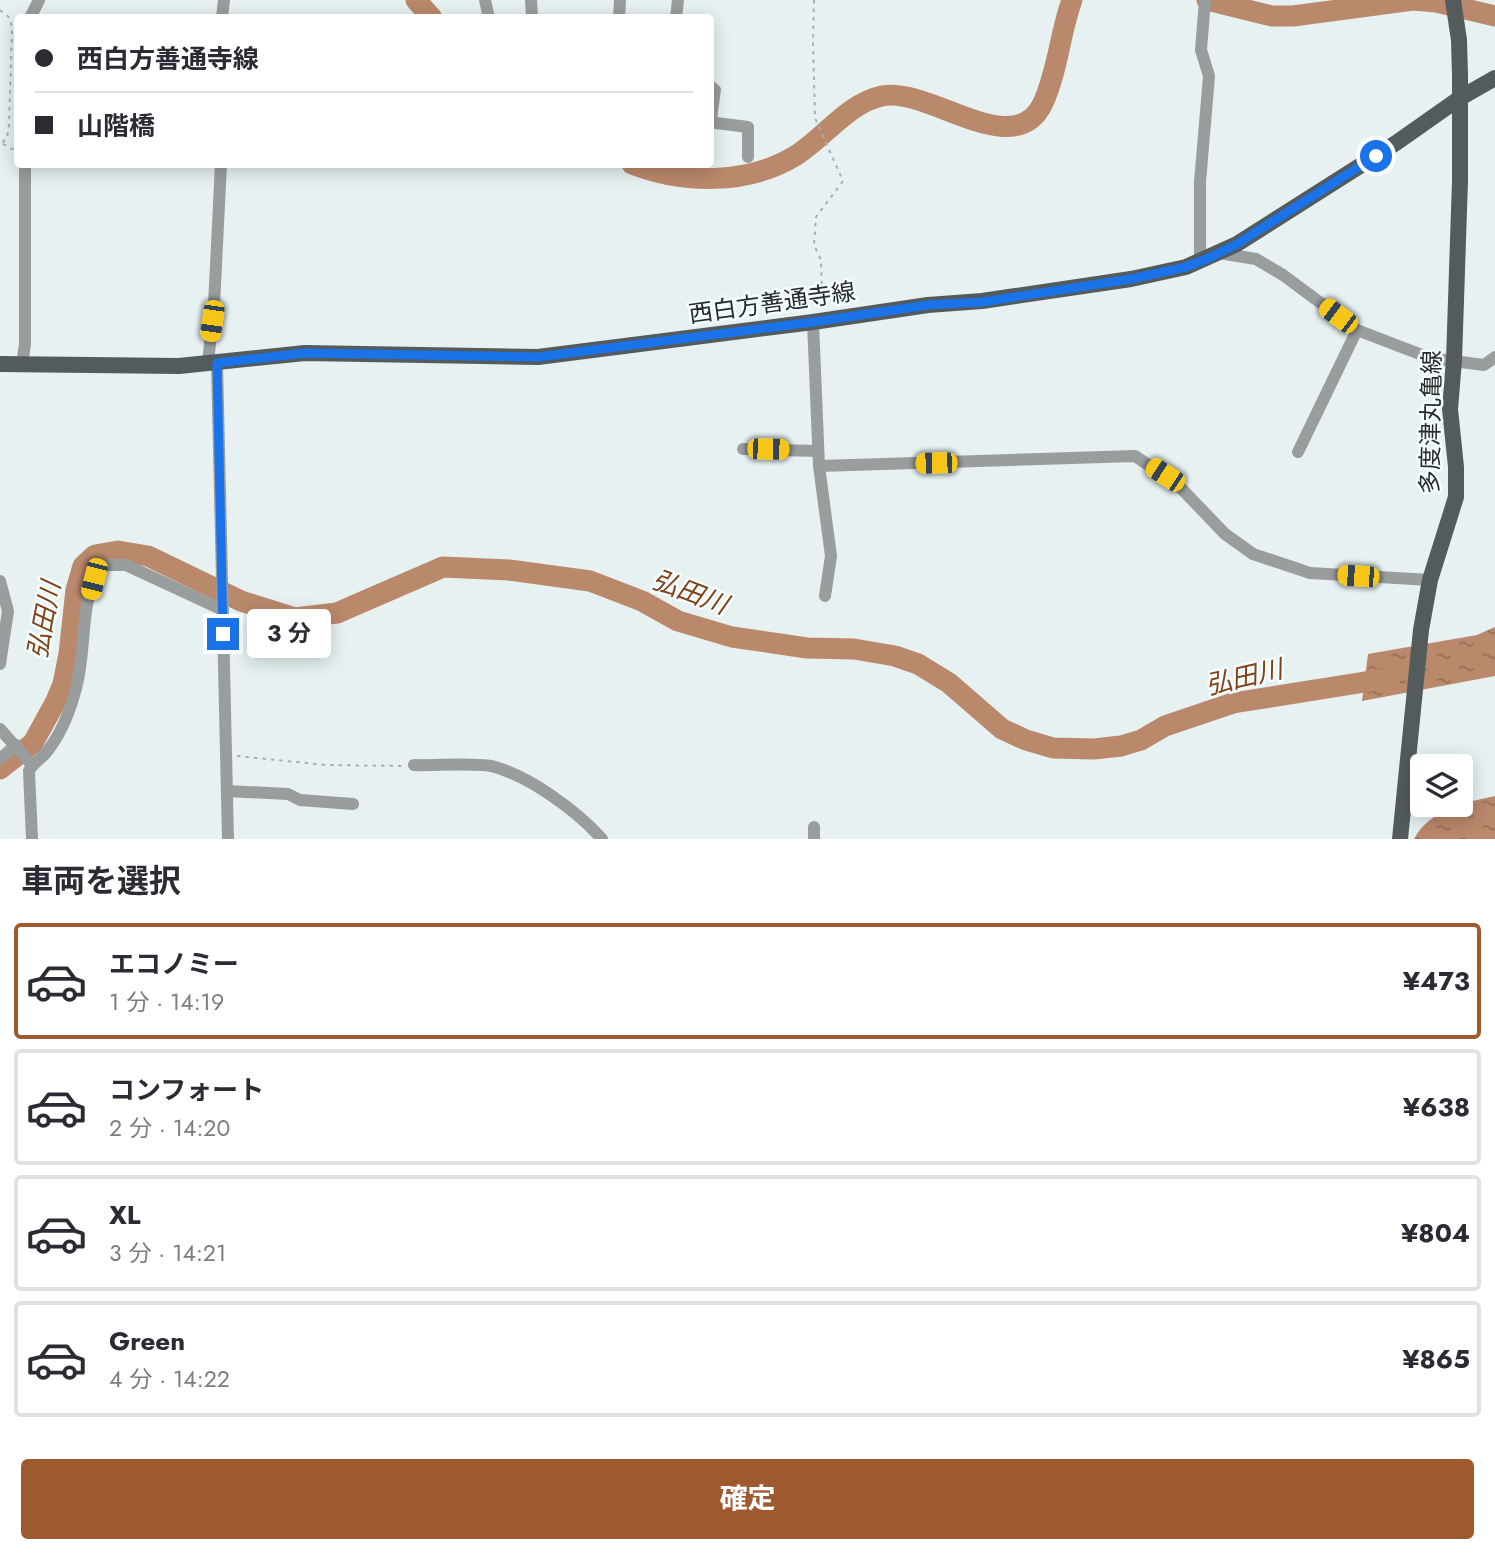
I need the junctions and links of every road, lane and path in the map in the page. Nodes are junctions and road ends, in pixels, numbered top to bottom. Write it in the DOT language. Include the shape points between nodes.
graph roads {
  1 [pos="814,0"];
  2 [pos="1453,0"];
  3 [pos="1205,7"];
  4 [pos="0,10"];
  5 [pos="1495,78"];
  6 [pos="1460,98"];
  7 [pos="714,122"];
  8 [pos="1,144"];
  9 [pos="748,157"];
  10 [pos="24,168"];
  11 [pos="221,168"];
  12 [pos="1219,253"];
  13 [pos="1200,262"];
  14 [pos="813,322"];
  15 [pos="1357,330"];
  16 [pos="1495,357"];
  17 [pos="1454,360"];
  18 [pos="213,363"];
  19 [pos="0,364"];
  20 [pos="22,364"];
  21 [pos="743,449"];
  22 [pos="818,451"];
  23 [pos="1298,452"];
  24 [pos="819,466"];
  25 [pos="1430,580"];
  26 [pos="0,581"];
  27 [pos="825,596"];
  28 [pos="223,609"];
  29 [pos="0,664"];
  30 [pos="0,729"];
  31 [pos="16,745"];
  32 [pos="226,755"];
  33 [pos="0,759"];
  34 [pos="32,765"];
  35 [pos="414,765"];
  36 [pos="276,779"];
  37 [pos="227,791"];
  38 [pos="275,793"];
  39 [pos="353,804"];
  40 [pos="32,839"];
  41 [pos="228,839"];
  42 [pos="603,839"];
  43 [pos="1400,839"];
  1 -- 14 [label="path" via="816,118 843,181 816,217 814,245 821,260 822,303"];
  2 -- 6 [label="main road, 多度津丸亀線" via="1460,40"];
  3 -- 13 [label="street" via="1201,50 1209,76 1200,182"];
  4 -- 8 [label="path" via="10,18 12,29 9,125"];
  5 -- 6 [label="main road, 西白方善通寺線"];
  6 -- 12 [label="main road, 西白方善通寺線"];
  6 -- 17 [label="main road, 多度津丸亀線"];
  7 -- 9 [label="street" via="748,127"];
  10 -- 20 [label="street"];
  11 -- 18 [label="street"];
  12 -- 13 [label="main road, 西白方善通寺線"];
  12 -- 15 [label="street" via="1256,259"];
  13 -- 14 [label="main road, 西白方善通寺線" via="1131,279"];
  14 -- 18 [label="main road, 西白方善通寺線" via="538,357 305,353"];
  14 -- 22 [label="street"];
  15 -- 17 [label="street" via="1430,358"];
  15 -- 23 [label="street"];
  16 -- 17 [label="street" via="1484,365"];
  17 -- 25 [label="main road, 多度津丸亀線" via="1450,409 1456,496"];
  18 -- 20 [label="main road, 西白方善通寺線"];
  18 -- 28 [label="street"];
  19 -- 20 [label="main road, 西白方善通寺線"];
  21 -- 22 [label="street"];
  22 -- 24 [label="street"];
  24 -- 25 [label="street" via="1135,456 1177,484 1225,534 1253,554 1310,573"];
  24 -- 27 [label="street" via="831,556"];
  25 -- 43 [label="main road, 多度津丸亀線"];
  26 -- 29 [label="street" via="8,611"];
  28 -- 32 [label="street"];
  28 -- 34 [label="street" via="126,565 98,570 88,600 76,688 68,713 44,754"];
  30 -- 31 [label="street"];
  31 -- 33 [label="street"];
  31 -- 34 [label="street"];
  32 -- 35 [label="path" via="326,765"];
  32 -- 37 [label="street"];
  34 -- 40 [label="street"];
  35 -- 42 [label="street" via="494,766 561,804"];
  36 -- 38 [label="street"];
  37 -- 38 [label="street"];
  37 -- 41 [label="street"];
  38 -- 39 [label="street" via="288,794 299,806"];
}
